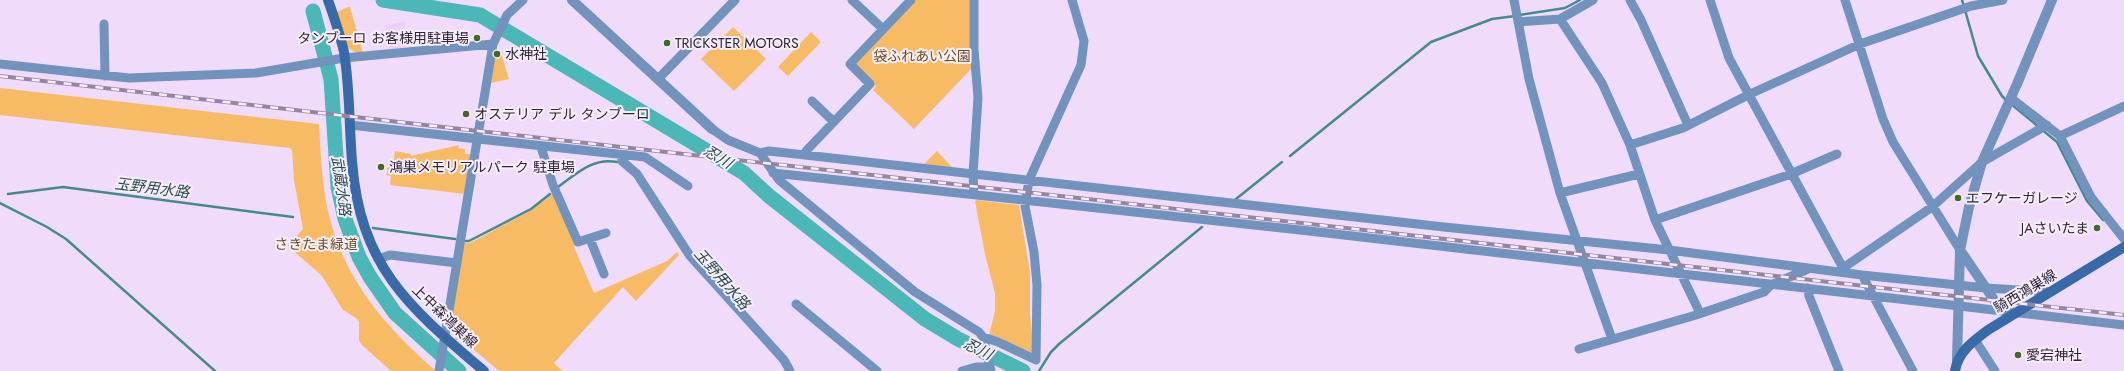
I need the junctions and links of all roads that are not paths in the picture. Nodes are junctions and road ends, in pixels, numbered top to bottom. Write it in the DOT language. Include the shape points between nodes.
graph roads {
  1 [pos="523,0"];
  2 [pos="572,0"];
  3 [pos="735,0"];
  4 [pos="852,0"];
  5 [pos="912,0"];
  6 [pos="974,0"];
  7 [pos="1072,0"];
  8 [pos="1514,0"];
  9 [pos="1593,0"];
  10 [pos="1630,0"];
  11 [pos="1710,0"];
  12 [pos="1845,0"];
  13 [pos="2003,0"];
  14 [pos="2052,0"];
  15 [pos="329,3"];
  16 [pos="1560,19"];
  17 [pos="1518,22"];
  18 [pos="104,24"];
  19 [pos="883,29"];
  20 [pos="494,40"];
  21 [pos="1860,44"];
  22 [pos="340,59"];
  23 [pos="0,64"];
  24 [pos="105,76"];
  25 [pos="658,79"];
  26 [pos="1748,95"];
  27 [pos="2011,98"];
  28 [pos="812,101"];
  29 [pos="2124,106"];
  30 [pos="834,122"];
  31 [pos="350,125"];
  32 [pos="2047,125"];
  33 [pos="1688,126"];
  34 [pos="712,129"];
  35 [pos="2060,136"];
  36 [pos="478,139"];
  37 [pos="1630,145"];
  38 [pos="541,146"];
  39 [pos="760,153"];
  40 [pos="1837,154"];
  41 [pos="621,155"];
  42 [pos="805,155"];
  43 [pos="1982,162"];
  44 [pos="773,173"];
  45 [pos="973,174"];
  46 [pos="1639,174"];
  47 [pos="1791,174"];
  48 [pos="1029,180"];
  49 [pos="688,186"];
  50 [pos="1560,193"];
  51 [pos="974,194"];
  52 [pos="1025,200"];
  53 [pos="1932,207"];
  54 [pos="1655,220"];
  55 [pos="606,233"];
  56 [pos="590,239"];
  57 [pos="1578,242"];
  58 [pos="2124,244"];
  59 [pos="1669,250"];
  60 [pos="1960,250"];
  61 [pos="378,259"];
  62 [pos="457,264"];
  63 [pos="1585,264"];
  64 [pos="1809,268"];
  65 [pos="1842,270"];
  66 [pos="604,274"];
  67 [pos="1682,274"];
  68 [pos="1862,274"];
  69 [pos="1771,285"];
  70 [pos="1959,285"];
  71 [pos="1808,288"];
  72 [pos="1986,288"];
  73 [pos="2051,292"];
  74 [pos="1873,296"];
  75 [pos="796,304"];
  76 [pos="1958,305"];
  77 [pos="2001,310"];
  78 [pos="1700,313"];
  79 [pos="2015,313"];
  80 [pos="2124,325"];
  81 [pos="983,339"];
  82 [pos="1612,339"];
  83 [pos="1974,340"];
  84 [pos="445,343"];
  85 [pos="1579,349"];
  86 [pos="1957,360"];
  87 [pos="440,368"];
  88 [pos="990,369"];
  89 [pos="484,371"];
  90 [pos="790,371"];
  91 [pos="877,371"];
  92 [pos="962,371"];
  93 [pos="1839,371"];
  94 [pos="1913,371"];
  95 [pos="1955,371"];
  96 [pos="1995,371"];
  1 -- 20 [label="street" via="507,15"];
  2 -- 25 [label="street"];
  3 -- 25 [label="street"];
  4 -- 19 [label="street"];
  5 -- 19 [label="street"];
  6 -- 45 [label="street" via="978,98"];
  7 -- 48 [label="street" via="1084,41 1081,65"];
  8 -- 17 [label="street"];
  9 -- 16 [label="street"];
  10 -- 33 [label="street"];
  11 -- 26 [label="street" via="1729,58"];
  12 -- 21 [label="street"];
  13 -- 21 [label="street" via="1971,6"];
  14 -- 27 [label="street"];
  15 -- 22 [label="main road, 上中森鴻巣線"];
  16 -- 17 [label="street"];
  16 -- 37 [label="street" via="1602,83"];
  17 -- 50 [label="street" via="1529,79"];
  18 -- 24 [label="street"];
  19 -- 30 [label="street" via="850,64 870,84"];
  20 -- 22 [label="street"];
  20 -- 36 [label="street"];
  21 -- 26 [label="street"];
  21 -- 53 [label="street" via="1883,119 1893,142"];
  22 -- 24 [label="street" via="256,72 129,78"];
  22 -- 31 [label="main road, 上中森鴻巣線"];
  23 -- 24 [label="street"];
  25 -- 34 [label="street"];
  26 -- 33 [label="street"];
  26 -- 47 [label="street"];
  27 -- 32 [label="street"];
  27 -- 43 [label="street"];
  28 -- 30 [label="street"];
  29 -- 35 [label="street"];
  30 -- 42 [label="street"];
  31 -- 36 [label="street"];
  31 -- 61 [label="main road, 上中森鴻巣線" via="353,179 358,206"];
  32 -- 35 [label="street"];
  32 -- 43 [label="street"];
  33 -- 37 [label="street"];
  34 -- 39 [label="street" via="728,140"];
  35 -- 58 [label="street" via="2091,197"];
  36 -- 38 [label="street"];
  36 -- 62 [label="street"];
  37 -- 46 [label="street"];
  38 -- 41 [label="street"];
  38 -- 56 [label="street" via="553,185 578,242"];
  39 -- 42 [label="street" via="769,151"];
  39 -- 44 [label="street"];
  40 -- 47 [label="street"];
  41 -- 49 [label="street" via="645,157"];
  41 -- 90 [label="street" via="622,161 637,174 686,251 784,360"];
  42 -- 45 [label="street"];
  43 -- 53 [label="street"];
  43 -- 60 [label="street"];
  44 -- 51 [label="street"];
  44 -- 81 [label="street" via="915,292 979,332"];
  45 -- 48 [label="street"];
  45 -- 51 [label="street"];
  46 -- 50 [label="street"];
  46 -- 54 [label="street"];
  47 -- 54 [label="street"];
  47 -- 65 [label="street"];
  48 -- 52 [label="street"];
  48 -- 57 [label="street"];
  50 -- 57 [label="street"];
  51 -- 52 [label="street"];
  52 -- 63 [label="street"];
  52 -- 81 [label="street" via="1037,285 1036,360 998,342"];
  53 -- 60 [label="street"];
  53 -- 65 [label="street"];
  54 -- 59 [label="street"];
  55 -- 56 [label="street"];
  56 -- 66 [label="street"];
  57 -- 59 [label="street"];
  57 -- 63 [label="street"];
  58 -- 73 [label="main road, 騎西鴻巣線"];
  59 -- 64 [label="street"];
  59 -- 67 [label="street"];
  60 -- 70 [label="street"];
  60 -- 72 [label="street"];
  61 -- 62 [label="street" via="390,256"];
  61 -- 84 [label="main road, 上中森鴻巣線" via="394,285"];
  62 -- 84 [label="street"];
  63 -- 67 [label="street"];
  63 -- 82 [label="street"];
  64 -- 65 [label="street"];
  64 -- 69 [label="street"];
  65 -- 68 [label="street"];
  67 -- 69 [label="street"];
  67 -- 78 [label="street"];
  68 -- 70 [label="street"];
  68 -- 74 [label="street"];
  69 -- 71 [label="street"];
  69 -- 78 [label="street" via="1764,292"];
  70 -- 72 [label="street"];
  70 -- 76 [label="street"];
  71 -- 74 [label="street"];
  71 -- 93 [label="street"];
  72 -- 73 [label="street"];
  72 -- 77 [label="street"];
  73 -- 79 [label="main road, 騎西鴻巣線"];
  74 -- 76 [label="street"];
  74 -- 94 [label="street"];
  75 -- 91 [label="street"];
  76 -- 77 [label="street"];
  76 -- 86 [label="street"];
  77 -- 79 [label="street"];
  78 -- 82 [label="street"];
  79 -- 80 [label="street"];
  79 -- 83 [label="main road, 騎西鴻巣線"];
  81 -- 88 [label="street"];
  82 -- 85 [label="street"];
  83 -- 86 [label="main road, 騎西鴻巣線"];
  83 -- 96 [label="street"];
  84 -- 87 [label="street"];
  84 -- 89 [label="main road, 上中森鴻巣線"];
  86 -- 95 [label="main road"];
  88 -- 92 [label="street" via="976,367"];
}
